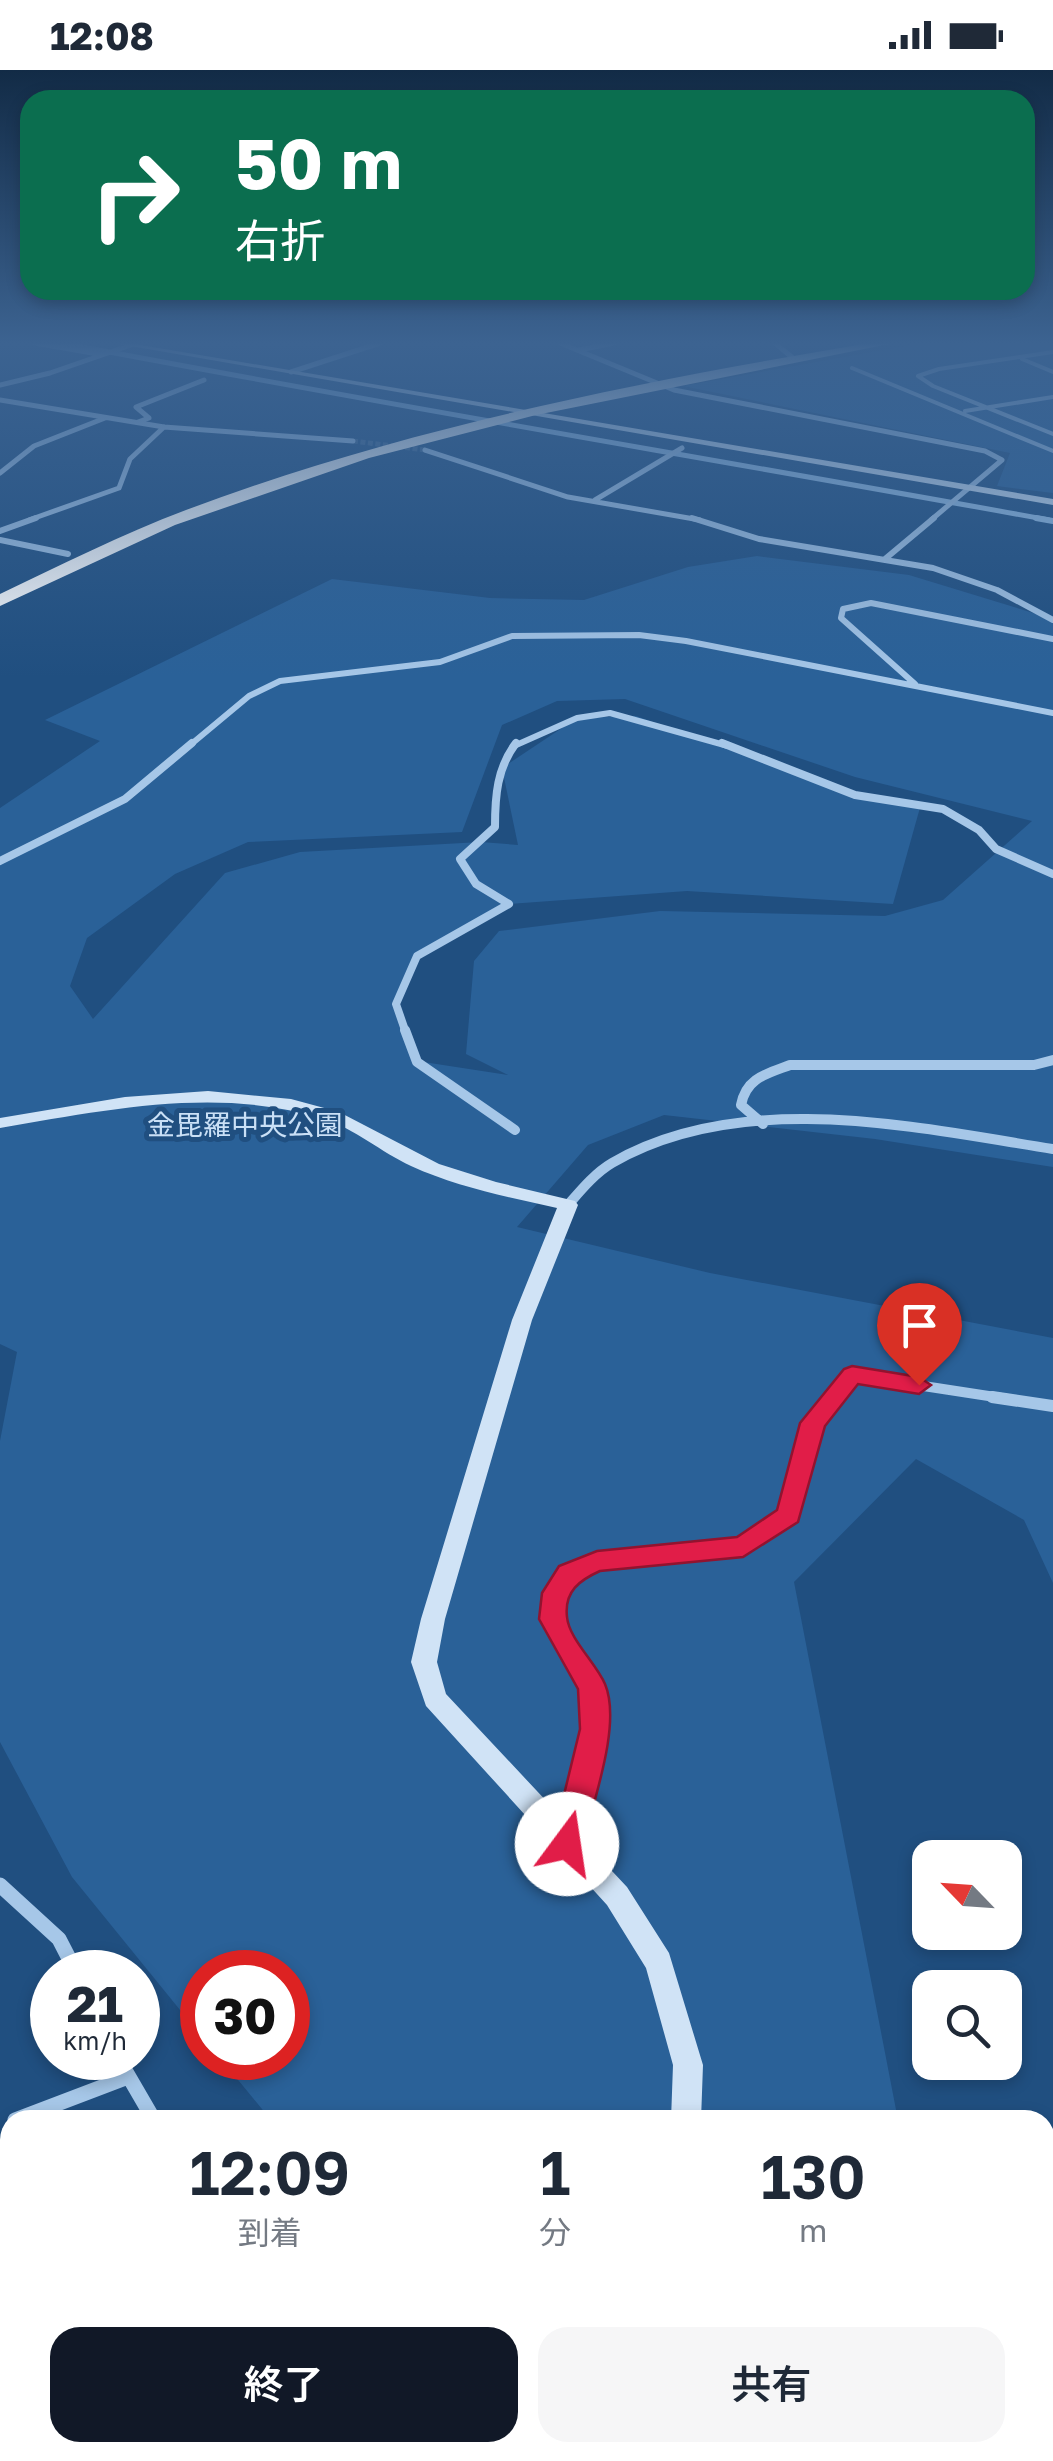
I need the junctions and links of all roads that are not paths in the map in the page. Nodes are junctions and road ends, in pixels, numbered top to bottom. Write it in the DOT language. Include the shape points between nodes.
graph roads {
  1 [pos="20,455"];
  2 [pos="134,455"];
  3 [pos="354,455"];
  4 [pos="368,455"];
  5 [pos="438,455"];
  6 [pos="671,455"];
  7 [pos="726,455"];
  8 [pos="761,455"];
  9 [pos="990,455"];
  10 [pos="0,473"];
  11 [pos="967,491"];
  12 [pos="594,501"];
  13 [pos="1053,502"];
  14 [pos="1053,510"];
  15 [pos="0,532"];
  16 [pos="0,540"];
  17 [pos="68,554"];
  18 [pos="885,559"];
  19 [pos="0,586"];
  20 [pos="0,601"];
  21 [pos="1053,620"];
  22 [pos="1053,639"];
  23 [pos="915,684"];
  24 [pos="1053,713"];
  25 [pos="0,861"];
  26 [pos="1053,874"];
  27 [pos="1053,1060"];
  28 [pos="0,1123"];
  29 [pos="764,1124"];
  30 [pos="515,1130"];
  31 [pos="1053,1149"];
  32 [pos="568,1205"];
  33 [pos="1053,1406"];
  34 [pos="567,1844"];
  35 [pos="0,1884"];
  36 [pos="65,1950"];
  37 [pos="118,2080"];
  38 [pos="130,2080"];
  39 [pos="40,2110"];
  40 [pos="148,2110"];
  41 [pos="686,2110"];
  1 -- 10 [label="street"];
  2 -- 15 [label="street" via="119,488"];
  3 -- 17 [label="highway" via="253,481"];
  4 -- 20 [label="highway" via="155,528"];
  5 -- 12 [label="street"];
  6 -- 12 [label="street"];
  7 -- 11 [label="street"];
  8 -- 11 [label="street"];
  9 -- 11 [label="street" via="1002,460"];
  11 -- 13 [label="street"];
  11 -- 14 [label="street"];
  11 -- 18 [label="street"];
  12 -- 18 [label="street" via="686,516 759,540"];
  16 -- 17 [label="street"];
  17 -- 19 [label="highway"];
  18 -- 21 [label="street" via="969,578"];
  22 -- 23 [label="street" via="871,603 844,609 841,618"];
  23 -- 24 [label="street"];
  23 -- 25 [label="street" via="640,635 512,636 440,662 280,681 249,696 125,798"];
  26 -- 30 [label="street" via="996,848 943,808 855,796 636,716 578,718 517,742 505,758 494,827 460,859 476,884 509,904 418,956 396,1004 417,1062"];
  27 -- 29 [label="street" via="1015,1066 790,1065 744,1089 742,1105"];
  28 -- 32 [label="street" via="198,1094 267,1099 336,1117 468,1182"];
  29 -- 31 [label="street" via="836,1121"];
  29 -- 32 [label="street" via="700,1128 613,1163"];
  32 -- 34 [label="street" via="522,1320 424,1662 435,1699"];
  33 -- 34 [label="street" via="852,1375 813,1423 789,1515 743,1546 597,1561 569,1573 556,1593 552,1619 592,1688 595,1729"];
  34 -- 41 [label="street" via="616,1896 659,1963 688,2065"];
  35 -- 36 [label="street"];
  37 -- 39 [label="street"];
  38 -- 40 [label="street"];
}
